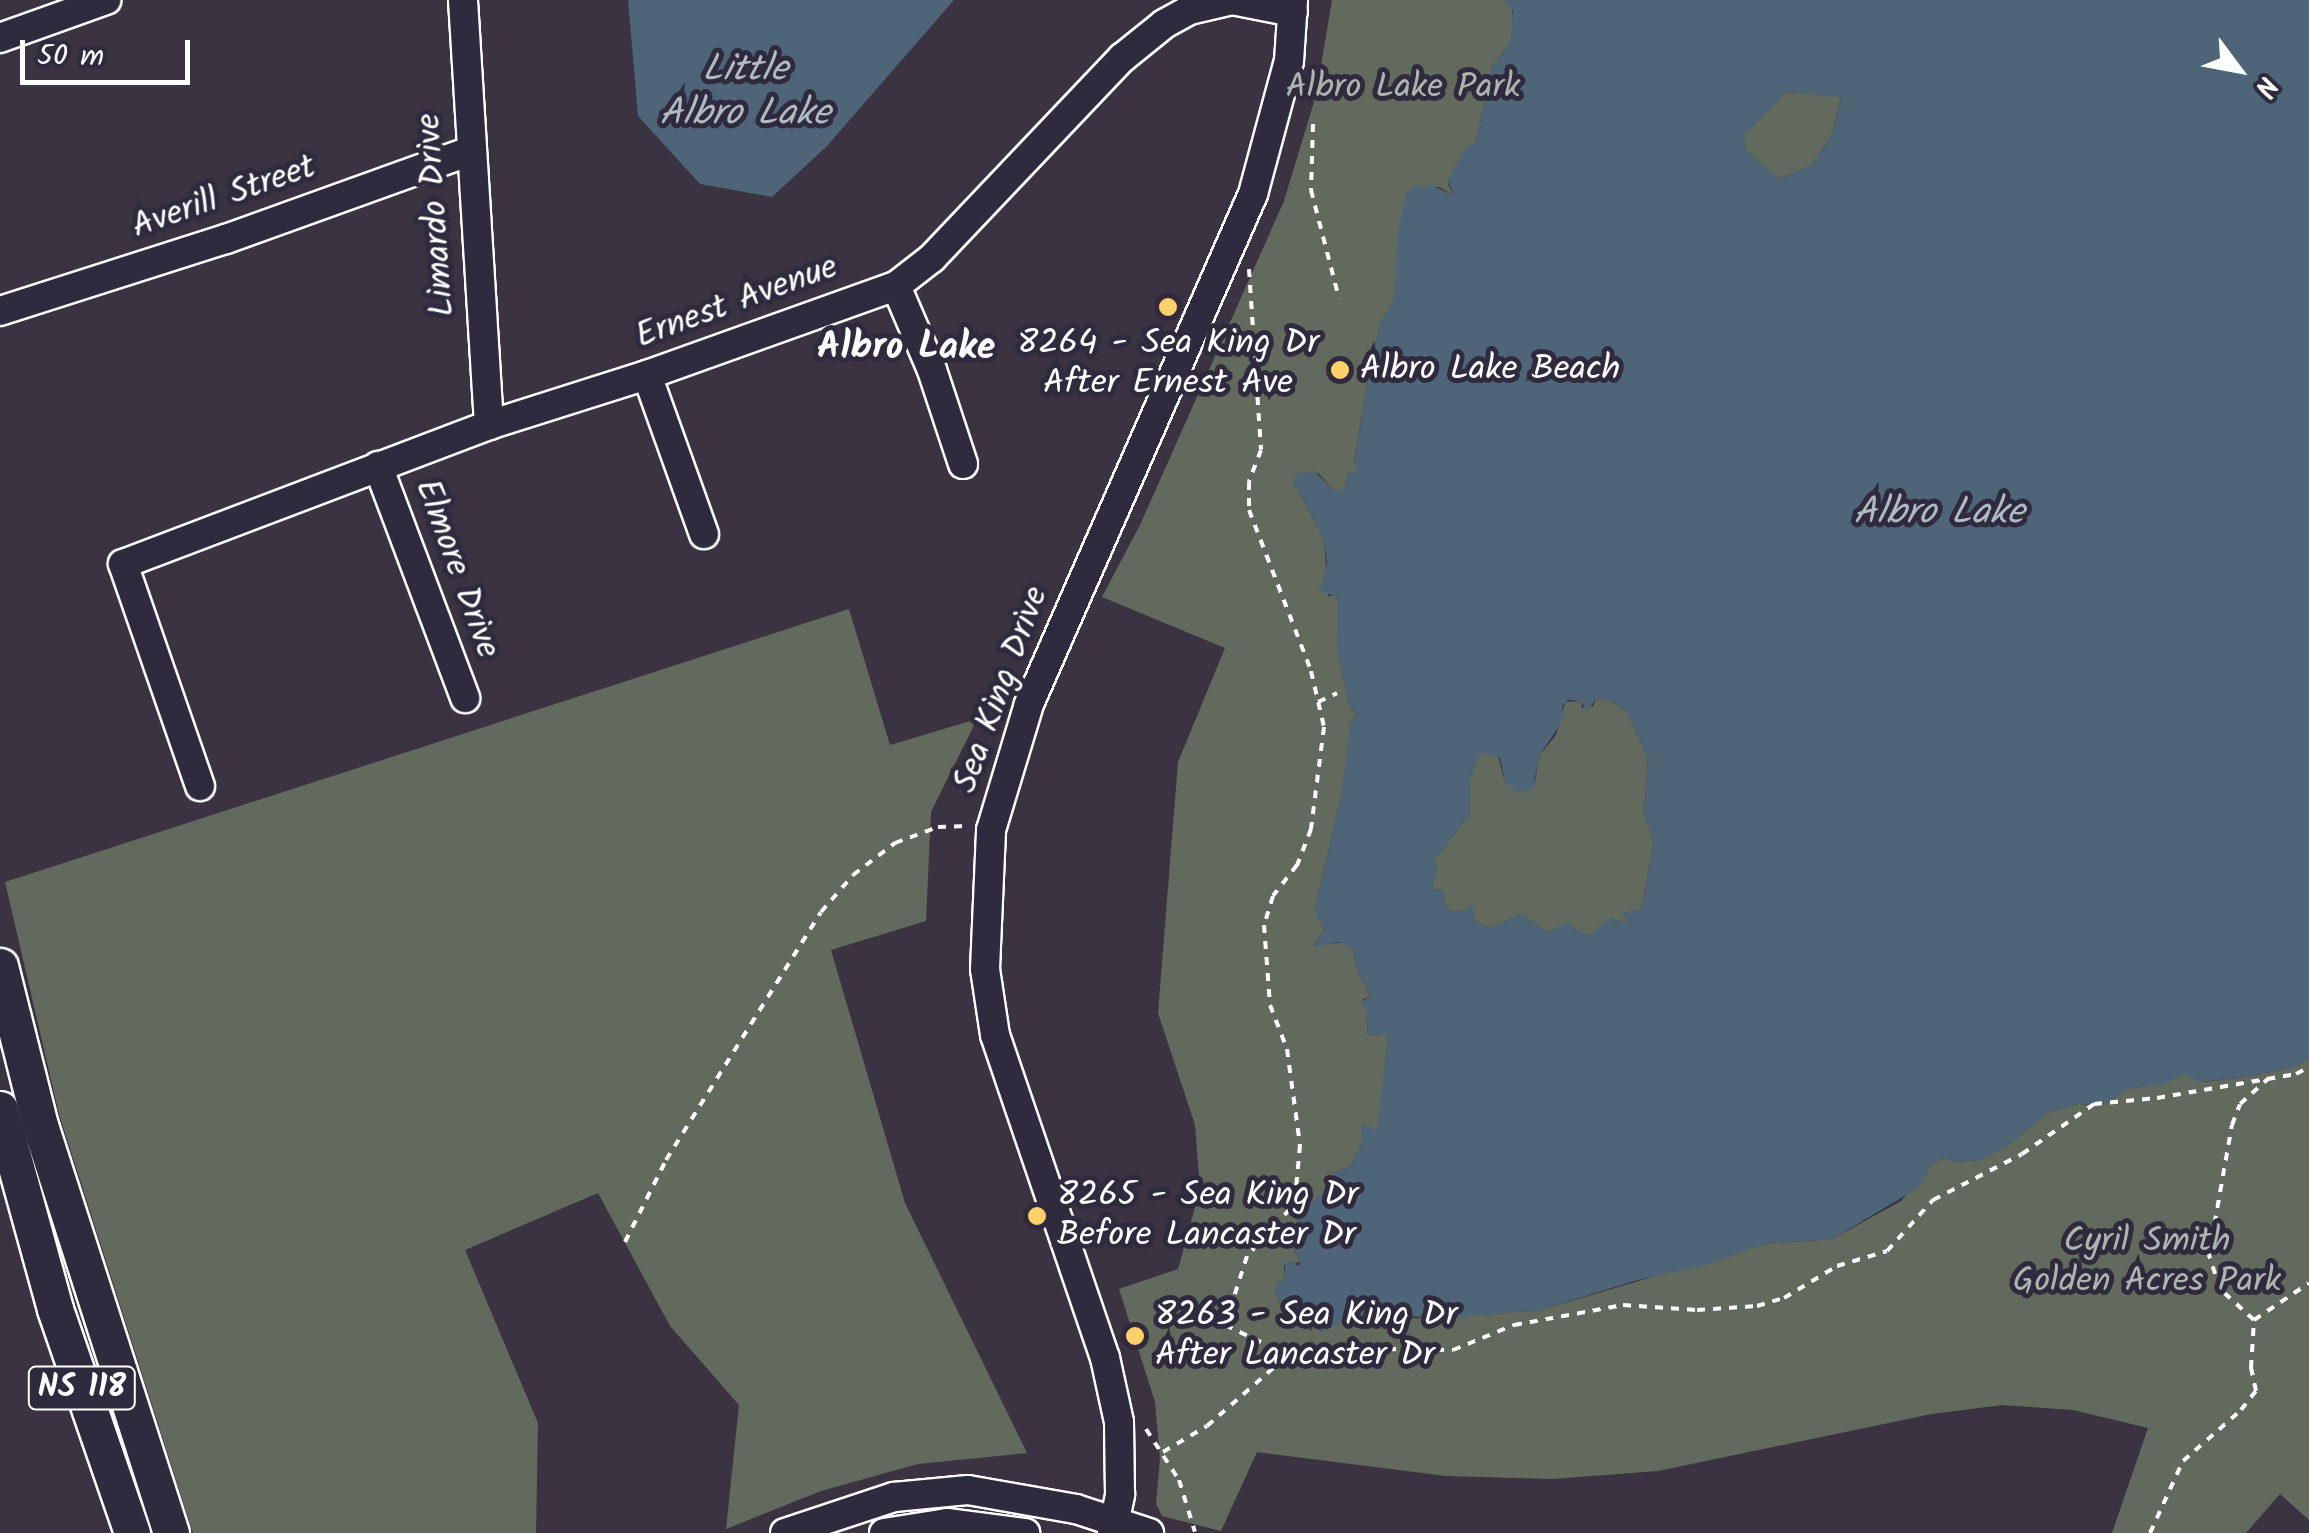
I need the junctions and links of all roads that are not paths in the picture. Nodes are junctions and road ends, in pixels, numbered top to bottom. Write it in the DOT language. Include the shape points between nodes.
graph roads {
  1 [pos="106,0"];
  2 [pos="463,0"];
  3 [pos="1293,6"];
  4 [pos="0,38"];
  5 [pos="470,151"];
  6 [pos="896,286"];
  7 [pos="0,311"];
  8 [pos="647,375"];
  9 [pos="489,426"];
  10 [pos="963,464"];
  11 [pos="378,466"];
  12 [pos="704,534"];
  13 [pos="464,698"];
  14 [pos="200,786"];
  15 [pos="0,966"];
  16 [pos="0,1109"];
  17 [pos="1113,1526"];
  18 [pos="132,1533"];
  19 [pos="171,1533"];
  20 [pos="784,1533"];
  21 [pos="884,1533"];
  22 [pos="1025,1533"];
  23 [pos="1150,1533"];
  1 -- 4 [label="street"];
  2 -- 5 [label="street, Limardo Drive"];
  3 -- 6 [label="street, Ernest Avenue" via="1232,0 1164,24 1122,58 932,258"];
  3 -- 17 [label="street, Sea King Drive" via="1289,61 1253,194 1029,704 991,830 985,969 995,1035 1105,1358 1119,1422 1120,1494"];
  5 -- 7 [label="street, Averill Street"];
  5 -- 9 [label="street, Limardo Drive"];
  6 -- 8 [label="street, Ernest Avenue"];
  6 -- 10 [label="street"];
  8 -- 9 [label="street, Ernest Avenue"];
  8 -- 12 [label="street"];
  9 -- 11 [label="street, Ernest Avenue"];
  11 -- 13 [label="street, Elmore Drive"];
  11 -- 14 [label="street, Ernest Avenue" via="124,564"];
  15 -- 19 [label="main road, NS 118" via="40,1125"];
  16 -- 18 [label="main road, NS 118" via="56,1310"];
  17 -- 20 [label="street" via="1003,1493 931,1491"];
  17 -- 23 [label="street"];
  21 -- 22 [label="street" via="946,1523"];
}
